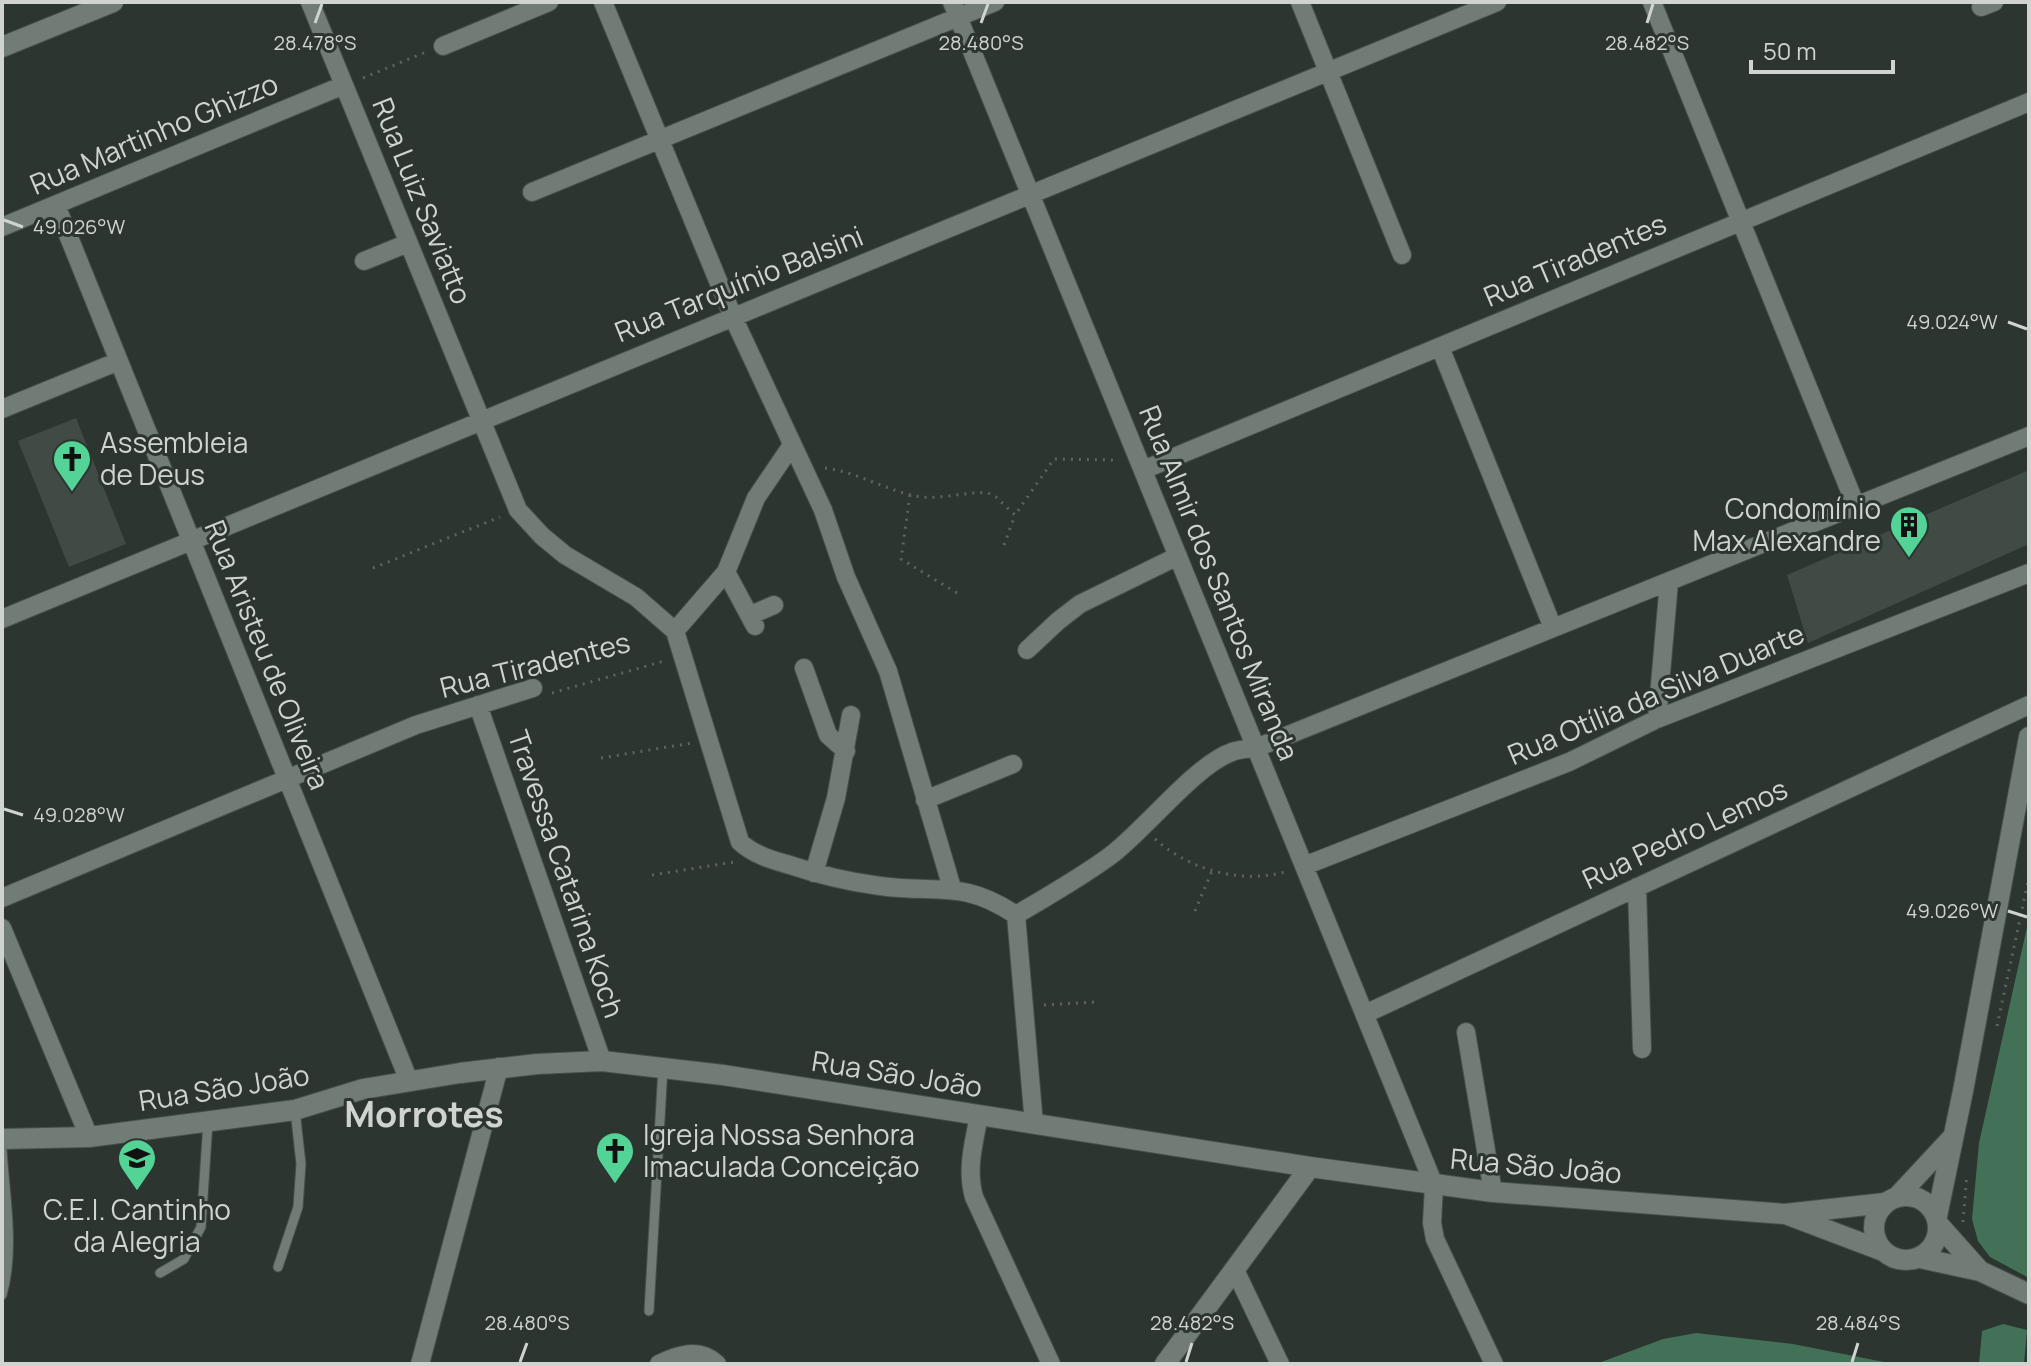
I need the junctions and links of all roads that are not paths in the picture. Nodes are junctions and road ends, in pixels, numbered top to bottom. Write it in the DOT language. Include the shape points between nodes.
graph roads {
  1 [pos="113,2"];
  2 [pos="310,2"];
  3 [pos="549,2"];
  4 [pos="603,2"];
  5 [pos="995,2"];
  6 [pos="1300,2"];
  7 [pos="1497,2"];
  8 [pos="1652,2"];
  9 [pos="955,10"];
  10 [pos="443,46"];
  11 [pos="2,47"];
  12 [pos="1328,72"];
  13 [pos="344,85"];
  14 [pos="2029,102"];
  15 [pos="660,139"];
  16 [pos="532,192"];
  17 [pos="1030,194"];
  18 [pos="56,205"];
  19 [pos="1741,222"];
  20 [pos="2,227"];
  21 [pos="408,243"];
  22 [pos="1402,255"];
  23 [pos="364,261"];
  24 [pos="733,317"];
  25 [pos="1440,347"];
  26 [pos="119,361"];
  27 [pos="2,409"];
  28 [pos="481,421"];
  29 [pos="2029,436"];
  30 [pos="792,445"];
  31 [pos="1141,466"];
  32 [pos="1856,506"];
  33 [pos="191,541"];
  34 [pos="1178,556"];
  35 [pos="726,572"];
  36 [pos="2029,573"];
  37 [pos="1669,582"];
  38 [pos="774,605"];
  39 [pos="2,619"];
  40 [pos="1553,628"];
  41 [pos="675,631"];
  42 [pos="1027,650"];
  43 [pos="804,668"];
  44 [pos="533,688"];
  45 [pos="478,705"];
  46 [pos="2029,705"];
  47 [pos="851,715"];
  48 [pos="1657,719"];
  49 [pos="2029,737"];
  50 [pos="1256,748"];
  51 [pos="846,751"];
  52 [pos="1013,764"];
  53 [pos="287,778"];
  54 [pos="925,800"];
  55 [pos="1304,866"];
  56 [pos="814,873"];
  57 [pos="1637,887"];
  58 [pos="952,888"];
  59 [pos="2,898"];
  60 [pos="1016,915"];
  61 [pos="2,928"];
  62 [pos="1365,1014"];
  63 [pos="1466,1032"];
  64 [pos="1642,1049"];
  65 [pos="602,1061"];
  66 [pos="499,1067"];
  67 [pos="663,1067"];
  68 [pos="409,1081"];
  69 [pos="295,1110"];
  70 [pos="979,1115"];
  71 [pos="208,1120"];
  72 [pos="1034,1124"];
  73 [pos="1953,1136"];
  74 [pos="89,1137"];
  75 [pos="2,1139"];
  76 [pos="2,1150"];
  77 [pos="1310,1167"];
  78 [pos="1434,1185"];
  79 [pos="1493,1192"];
  80 [pos="1891,1200"];
  81 [pos="1785,1214"];
  82 [pos="1938,1221"];
  83 [pos="1883,1251"];
  84 [pos="1920,1258"];
  85 [pos="278,1267"];
  86 [pos="1235,1270"];
  87 [pos="160,1273"];
  88 [pos="1988,1275"];
  89 [pos="2029,1294"];
  90 [pos="2,1295"];
  91 [pos="649,1311"];
  92 [pos="420,1364"];
  93 [pos="659,1364"];
  94 [pos="717,1364"];
  95 [pos="1051,1364"];
  96 [pos="1165,1364"];
  97 [pos="1280,1364"];
  98 [pos="1494,1364"];
  1 -- 11 [label="main road"];
  2 -- 13 [label="street, Rua Luiz Saviatto"];
  3 -- 10 [label="street"];
  4 -- 15 [label="street"];
  5 -- 9 [label="street"];
  6 -- 12 [label="street"];
  7 -- 12 [label="street, Rua Tarquínio Balsini"];
  8 -- 19 [label="street"];
  9 -- 15 [label="street"];
  9 -- 17 [label="street, Rua Almir dos Santos Miranda"];
  12 -- 17 [label="street, Rua Tarquínio Balsini"];
  12 -- 22 [label="street"];
  13 -- 18 [label="street, Rua Martinho Ghizzo"];
  13 -- 21 [label="street, Rua Luiz Saviatto"];
  14 -- 19 [label="street, Rua Tiradentes"];
  15 -- 16 [label="street"];
  15 -- 24 [label="street"];
  17 -- 24 [label="street, Rua Tarquínio Balsini"];
  17 -- 31 [label="street, Rua Almir dos Santos Miranda"];
  18 -- 20 [label="street, Rua Martinho Ghizzo"];
  18 -- 26 [label="street, Rua Aristeu de Oliveira"];
  19 -- 25 [label="street, Rua Tiradentes"];
  19 -- 32 [label="street"];
  21 -- 23 [label="street"];
  21 -- 28 [label="street, Rua Luiz Saviatto"];
  24 -- 28 [label="street, Rua Tarquínio Balsini"];
  24 -- 30 [label="street"];
  25 -- 31 [label="street, Rua Tiradentes"];
  25 -- 40 [label="street"];
  26 -- 27 [label="street"];
  26 -- 33 [label="street, Rua Aristeu de Oliveira"];
  28 -- 33 [label="street, Rua Tarquínio Balsini"];
  28 -- 41 [label="street, Rua Luiz Saviatto" via="518,510 542,536 636,597"];
  29 -- 32 [label="street"];
  30 -- 35 [label="street" via="756,498"];
  30 -- 54 [label="street" via="888,671"];
  31 -- 34 [label="street, Rua Almir dos Santos Miranda"];
  32 -- 37 [label="street"];
  33 -- 39 [label="street, Rua Tarquínio Balsini"];
  33 -- 53 [label="street, Rua Aristeu de Oliveira"];
  34 -- 42 [label="street" via="1080,604"];
  34 -- 50 [label="street, Rua Almir dos Santos Miranda"];
  35 -- 38 [label="street" via="753,620"];
  35 -- 41 [label="street"];
  36 -- 48 [label="street, Rua Otília da Silva Duarte"];
  37 -- 40 [label="street"];
  37 -- 48 [label="street"];
  40 -- 50 [label="street"];
  41 -- 56 [label="street" via="737,835 747,849"];
  43 -- 51 [label="street" via="828,735"];
  44 -- 45 [label="street, Rua Tiradentes"];
  45 -- 53 [label="street, Rua Tiradentes"];
  45 -- 65 [label="street, Travessa Catarina Koch"];
  46 -- 57 [label="street, Rua Pedro Lemos"];
  47 -- 51 [label="street"];
  48 -- 55 [label="street, Rua Otília da Silva Duarte" via="1569,762"];
  49 -- 73 [label="main road"];
  50 -- 55 [label="street, Rua Almir dos Santos Miranda"];
  50 -- 60 [label="street" via="1217,759 1144,828 1082,876"];
  51 -- 56 [label="street"];
  52 -- 54 [label="street"];
  53 -- 59 [label="street, Rua Tiradentes"];
  53 -- 68 [label="street, Rua Aristeu de Oliveira"];
  54 -- 58 [label="street"];
  55 -- 62 [label="street, Rua Almir dos Santos Miranda"];
  56 -- 58 [label="street" via="881,886"];
  57 -- 62 [label="street, Rua Pedro Lemos"];
  57 -- 64 [label="street"];
  58 -- 60 [label="street" via="995,901"];
  60 -- 72 [label="street"];
  61 -- 74 [label="street"];
  62 -- 78 [label="street, Rua Almir dos Santos Miranda"];
  63 -- 79 [label="street"];
  65 -- 66 [label="main road, Rua São João"];
  65 -- 67 [label="main road, Rua São João"];
  66 -- 68 [label="main road, Rua São João"];
  66 -- 92 [label="street"];
  67 -- 70 [label="main road, Rua São João"];
  67 -- 91 [label="lane"];
  68 -- 69 [label="main road, Rua São João"];
  69 -- 71 [label="main road, Rua São João"];
  69 -- 85 [label="lane" via="301,1164 298,1207"];
  70 -- 72 [label="main road, Rua São João"];
  70 -- 95 [label="street" via="970,1167 974,1197"];
  71 -- 74 [label="main road, Rua São João"];
  71 -- 87 [label="lane" via="201,1227 184,1259"];
  72 -- 77 [label="main road, Rua São João"];
  73 -- 80 [label="main road"];
  73 -- 82 [label="main road"];
  74 -- 75 [label="main road, Rua São João"];
  76 -- 90 [label="lane" via="7,1217"];
  77 -- 78 [label="main road, Rua São João"];
  77 -- 86 [label="main road"];
  78 -- 79 [label="main road, Rua São João"];
  78 -- 98 [label="street" via="1435,1239"];
  79 -- 81 [label="main road, Rua São João"];
  80 -- 81 [label="main road, Rua São João"];
  80 -- 82 [label="main road" via="1916,1197"];
  80 -- 83 [label="main road" via="1874,1221"];
  81 -- 83 [label="main road, Rua São João"];
  82 -- 84 [label="main road" via="1934,1245"];
  82 -- 88 [label="main road"];
  83 -- 84 [label="main road" via="1900,1260"];
  84 -- 88 [label="main road"];
  86 -- 96 [label="main road"];
  86 -- 97 [label="street"];
  88 -- 89 [label="main road"];
  93 -- 94 [label="street" via="685,1354"];
}
